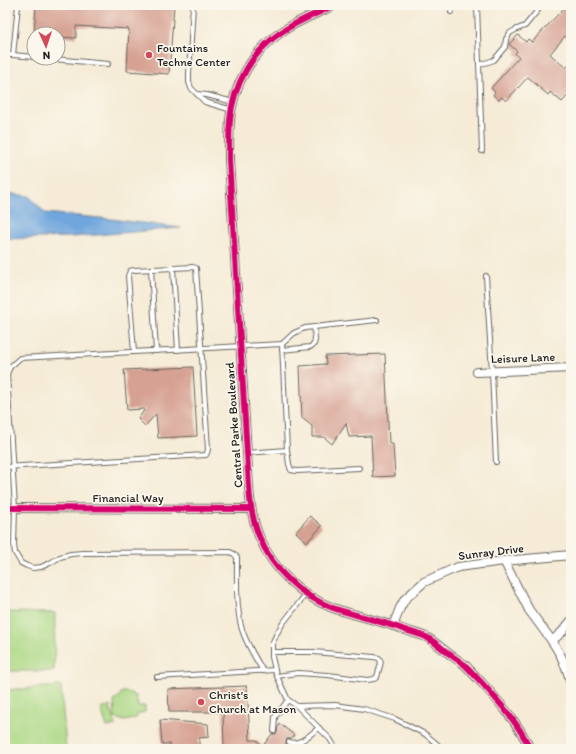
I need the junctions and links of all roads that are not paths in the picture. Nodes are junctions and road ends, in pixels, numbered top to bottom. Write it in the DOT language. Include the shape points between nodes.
graph roads {
  1 [pos="18,5"];
  2 [pos="193,5"];
  3 [pos="333,5"];
  4 [pos="455,5"];
  5 [pos="477,5"];
  6 [pos="542,5"];
  7 [pos="451,12"];
  8 [pos="5,55"];
  9 [pos="13,55"];
  10 [pos="26,56"];
  11 [pos="66,60"];
  12 [pos="108,64"];
  13 [pos="479,65"];
  14 [pos="197,94"];
  15 [pos="232,106"];
  16 [pos="482,151"];
  17 [pos="174,268"];
  18 [pos="151,269"];
  19 [pos="486,276"];
  20 [pos="377,320"];
  21 [pos="314,327"];
  22 [pos="282,344"];
  23 [pos="240,346"];
  24 [pos="201,349"];
  25 [pos="178,350"];
  26 [pos="282,350"];
  27 [pos="156,351"];
  28 [pos="134,352"];
  29 [pos="571,368"];
  30 [pos="477,372"];
  31 [pos="492,372"];
  32 [pos="6,374"];
  33 [pos="287,450"];
  34 [pos="246,453"];
  35 [pos="496,462"];
  36 [pos="5,467"];
  37 [pos="12,467"];
  38 [pos="360,468"];
  39 [pos="5,508"];
  40 [pos="15,508"];
  41 [pos="251,509"];
  42 [pos="571,555"];
  43 [pos="504,561"];
  44 [pos="306,594"];
  45 [pos="571,621"];
  46 [pos="394,626"];
  47 [pos="552,641"];
  48 [pos="272,652"];
  49 [pos="276,670"];
  50 [pos="263,671"];
  51 [pos="277,676"];
  52 [pos="157,677"];
  53 [pos="571,684"];
  54 [pos="288,700"];
  55 [pos="297,706"];
  56 [pos="318,728"];
  57 [pos="274,731"];
  58 [pos="289,742"];
  59 [pos="336,749"];
  60 [pos="443,749"];
  61 [pos="530,749"];
  1 -- 9 [label="lane"];
  2 -- 14 [label="lane" via="189,82"];
  3 -- 15 [label="street, Central Parke Boulevard" via="282,31 260,50 241,80"];
  4 -- 7 [label="lane"];
  5 -- 13 [label="lane"];
  6 -- 13 [label="lane" via="525,26 510,33 505,47 494,60"];
  8 -- 9 [label="lane"];
  9 -- 10 [label="lane"];
  11 -- 12 [label="lane"];
  13 -- 16 [label="lane"];
  14 -- 15 [label="lane" via="207,95"];
  14 -- 15 [label="lane" via="205,102"];
  15 -- 23 [label="street, Central Parke Boulevard" via="229,160"];
  17 -- 18 [label="lane"];
  17 -- 24 [label="lane" via="196,268"];
  17 -- 25 [label="lane"];
  18 -- 27 [label="lane"];
  18 -- 28 [label="lane" via="130,271 128,276"];
  19 -- 31 [label="lane"];
  20 -- 21 [label="lane"];
  21 -- 22 [label="lane" via="294,333"];
  21 -- 26 [label="lane" via="315,340 310,347"];
  22 -- 23 [label="lane"];
  22 -- 26 [label="lane"];
  23 -- 24 [label="lane"];
  23 -- 34 [label="street, Central Parke Boulevard"];
  24 -- 25 [label="lane"];
  24 -- 37 [label="lane" via="208,449 206,455"];
  25 -- 27 [label="lane"];
  26 -- 33 [label="lane"];
  27 -- 28 [label="lane"];
  28 -- 32 [label="lane" via="20,358"];
  29 -- 31 [label="street, Leisure Lane"];
  30 -- 31 [label="street, Leisure Lane"];
  31 -- 35 [label="lane"];
  32 -- 37 [label="lane"];
  33 -- 34 [label="lane"];
  33 -- 38 [label="lane" via="291,470"];
  34 -- 41 [label="street, Central Parke Boulevard"];
  36 -- 37 [label="lane"];
  37 -- 40 [label="lane"];
  39 -- 40 [label="street, Financial Way"];
  40 -- 41 [label="street, Financial Way"];
  40 -- 50 [label="lane" via="14,545 21,563 33,568 50,564 60,557 82,553 234,554 237,557 238,611 241,627 247,644"];
  41 -- 44 [label="street, Central Parke Boulevard" via="265,549 283,573"];
  42 -- 43 [label="street, Sunray Drive"];
  43 -- 46 [label="street, Sunray Drive" via="458,567 424,582 405,599"];
  43 -- 47 [label="street" via="529,610"];
  44 -- 46 [label="street, Central Parke Boulevard" via="333,608"];
  44 -- 48 [label="lane" via="277,633 272,644"];
  45 -- 47 [label="street"];
  46 -- 61 [label="street, Central Parke Boulevard" via="426,637 466,666 498,701"];
  47 -- 53 [label="street" via="561,656"];
  48 -- 49 [label="lane"];
  48 -- 51 [label="lane" via="313,652 374,657 380,658 381,662 377,677 367,680 298,673"];
  49 -- 50 [label="lane"];
  49 -- 51 [label="lane"];
  50 -- 52 [label="lane"];
  51 -- 54 [label="lane"];
  54 -- 55 [label="lane"];
  54 -- 57 [label="lane" via="275,717"];
  55 -- 56 [label="lane"];
  55 -- 60 [label="lane" via="335,705 395,719 425,734"];
  56 -- 58 [label="lane" via="301,741"];
  56 -- 59 [label="lane"];
}
